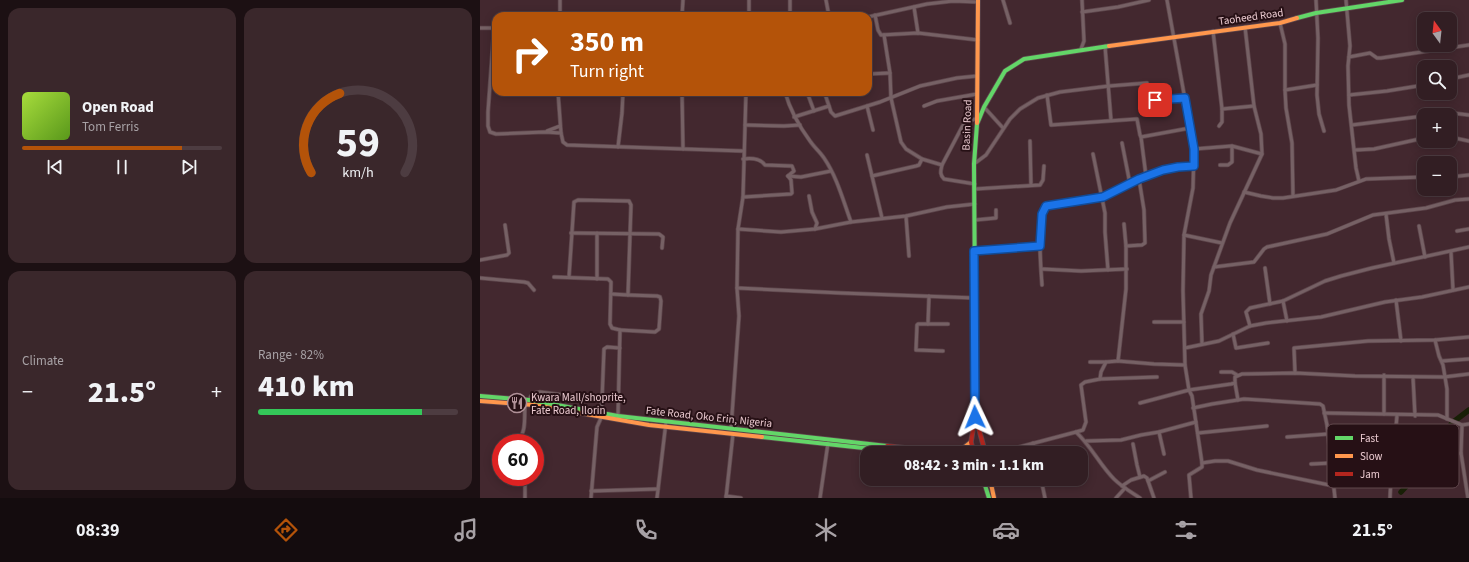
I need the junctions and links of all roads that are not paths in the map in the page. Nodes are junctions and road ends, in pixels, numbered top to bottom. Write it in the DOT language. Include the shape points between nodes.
graph roads {
  1 [pos="560,0"];
  2 [pos="683,0"];
  3 [pos="750,0"];
  4 [pos="790,0"];
  5 [pos="826,0"];
  6 [pos="1003,0"];
  7 [pos="1082,0"];
  8 [pos="1149,0"];
  9 [pos="1167,0"];
  10 [pos="1316,0"];
  11 [pos="1346,0"];
  12 [pos="1402,0"];
  13 [pos="978,1"];
  14 [pos="1378,2"];
  15 [pos="914,7"];
  16 [pos="1347,8"];
  17 [pos="560,12"];
  18 [pos="682,12"];
  19 [pos="749,12"];
  20 [pos="790,12"];
  21 [pos="829,12"];
  22 [pos="1082,12"];
  23 [pos="1316,13"];
  24 [pos="875,15"];
  25 [pos="872,16"];
  26 [pos="1010,23"];
  27 [pos="1280,23"];
  28 [pos="1245,27"];
  29 [pos="480,28"];
  30 [pos="492,28"];
  31 [pos="1213,31"];
  32 [pos="918,33"];
  33 [pos="884,35"];
  34 [pos="1174,37"];
  35 [pos="978,40"];
  36 [pos="1469,45"];
  37 [pos="1104,46"];
  38 [pos="1081,49"];
  39 [pos="1349,57"];
  40 [pos="492,60"];
  41 [pos="890,73"];
  42 [pos="872,74"];
  43 [pos="1469,75"];
  44 [pos="977,76"];
  45 [pos="1457,78"];
  46 [pos="490,82"];
  47 [pos="1147,83"];
  48 [pos="1317,85"];
  49 [pos="1109,86"];
  50 [pos="1417,86"];
  51 [pos="1285,90"];
  52 [pos="977,94"];
  53 [pos="1047,95"];
  54 [pos="1349,95"];
  55 [pos="558,96"];
  56 [pos="623,96"];
  57 [pos="682,96"];
  58 [pos="746,96"];
  59 [pos="786,96"];
  60 [pos="808,96"];
  61 [pos="826,96"];
  62 [pos="892,98"];
  63 [pos="1185,98"];
  64 [pos="1155,100"];
  65 [pos="829,106"];
  66 [pos="867,106"];
  67 [pos="924,106"];
  68 [pos="1254,106"];
  69 [pos="984,107"];
  70 [pos="1222,109"];
  71 [pos="814,111"];
  72 [pos="1457,114"];
  73 [pos="1469,115"];
  74 [pos="794,117"];
  75 [pos="1417,117"];
  76 [pos="977,118"];
  77 [pos="1111,120"];
  78 [pos="977,124"];
  79 [pos="745,125"];
  80 [pos="800,125"];
  81 [pos="1352,125"];
  82 [pos="560,126"];
  83 [pos="1220,126"];
  84 [pos="1003,128"];
  85 [pos="1190,128"];
  86 [pos="873,130"];
  87 [pos="1324,131"];
  88 [pos="545,132"];
  89 [pos="562,133"];
  90 [pos="1141,137"];
  91 [pos="1457,138"];
  92 [pos="1417,140"];
  93 [pos="1030,141"];
  94 [pos="1469,141"];
  95 [pos="1122,143"];
  96 [pos="1232,146"];
  97 [pos="618,147"];
  98 [pos="682,149"];
  99 [pos="1194,149"];
  100 [pos="1355,150"];
  101 [pos="744,151"];
  102 [pos="867,154"];
  103 [pos="1093,154"];
  104 [pos="1262,154"];
  105 [pos="743,159"];
  106 [pos="922,159"];
  107 [pos="974,164"];
  108 [pos="942,165"];
  109 [pos="1220,165"];
  110 [pos="1044,166"];
  111 [pos="1194,166"];
  112 [pos="831,171"];
  113 [pos="1469,175"];
  114 [pos="788,176"];
  115 [pos="872,176"];
  116 [pos="1146,176"];
  117 [pos="1457,176"];
  118 [pos="1417,177"];
  119 [pos="1139,179"];
  120 [pos="1359,181"];
  121 [pos="1130,184"];
  122 [pos="1031,185"];
  123 [pos="975,186"];
  124 [pos="1244,192"];
  125 [pos="743,196"];
  126 [pos="809,196"];
  127 [pos="1293,196"];
  128 [pos="1103,197"];
  129 [pos="1469,199"];
  130 [pos="975,204"];
  131 [pos="996,210"];
  132 [pos="1386,214"];
  133 [pos="906,216"];
  134 [pos="882,218"];
  135 [pos="975,220"];
  136 [pos="851,222"];
  137 [pos="1124,224"];
  138 [pos="505,225"];
  139 [pos="1419,226"];
  140 [pos="738,229"];
  141 [pos="815,229"];
  142 [pos="1469,229"];
  143 [pos="1457,231"];
  144 [pos="571,233"];
  145 [pos="597,233"];
  146 [pos="630,234"];
  147 [pos="1184,235"];
  148 [pos="1222,243"];
  149 [pos="1040,246"];
  150 [pos="1126,246"];
  151 [pos="1469,247"];
  152 [pos="662,248"];
  153 [pos="974,251"];
  154 [pos="1451,252"];
  155 [pos="909,256"];
  156 [pos="1425,257"];
  157 [pos="480,260"];
  158 [pos="1394,264"];
  159 [pos="1214,267"];
  160 [pos="1266,268"];
  161 [pos="1042,269"];
  162 [pos="1127,269"];
  163 [pos="1108,270"];
  164 [pos="554,276"];
  165 [pos="569,277"];
  166 [pos="480,278"];
  167 [pos="597,278"];
  168 [pos="1042,285"];
  169 [pos="1469,287"];
  170 [pos="737,288"];
  171 [pos="534,290"];
  172 [pos="1453,290"];
  173 [pos="611,294"];
  174 [pos="628,294"];
  175 [pos="929,296"];
  176 [pos="975,298"];
  177 [pos="1396,300"];
  178 [pos="1283,301"];
  179 [pos="1270,304"];
  180 [pos="1287,321"];
  181 [pos="1154,322"];
  182 [pos="1184,322"];
  183 [pos="928,324"];
  184 [pos="948,324"];
  185 [pos="1250,326"];
  186 [pos="620,330"];
  187 [pos="1233,334"];
  188 [pos="1469,337"];
  189 [pos="1436,340"];
  190 [pos="1268,342"];
  191 [pos="1401,342"];
  192 [pos="1202,344"];
  193 [pos="620,348"];
  194 [pos="1185,348"];
  195 [pos="943,351"];
  196 [pos="1469,359"];
  197 [pos="1118,361"];
  198 [pos="1442,361"];
  199 [pos="1090,362"];
  200 [pos="1106,362"];
  201 [pos="1185,365"];
  202 [pos="1221,372"];
  203 [pos="1295,373"];
  204 [pos="1469,374"];
  205 [pos="1237,375"];
  206 [pos="1384,375"];
  207 [pos="1157,377"];
  208 [pos="1413,377"];
  209 [pos="1444,377"];
  210 [pos="1100,379"];
  211 [pos="1235,383"];
  212 [pos="1189,390"];
  213 [pos="480,396"];
  214 [pos="529,400"];
  215 [pos="602,400"];
  216 [pos="1238,400"];
  217 [pos="480,402"];
  218 [pos="1140,403"];
  219 [pos="525,404"];
  220 [pos="1193,408"];
  221 [pos="601,412"];
  222 [pos="1324,413"];
  223 [pos="1384,414"];
  224 [pos="1397,415"];
  225 [pos="618,416"];
  226 [pos="1415,416"];
  227 [pos="975,417"];
  228 [pos="601,418"];
  229 [pos="1447,419"];
  230 [pos="666,422"];
  231 [pos="1196,422"];
  232 [pos="1396,424"];
  233 [pos="1469,424"];
  234 [pos="1462,425"];
  235 [pos="1267,426"];
  236 [pos="666,427"];
  237 [pos="731,429"];
  238 [pos="1327,429"];
  239 [pos="1076,432"];
  240 [pos="1159,432"];
  241 [pos="1198,433"];
  242 [pos="523,434"];
  243 [pos="733,434"];
  244 [pos="1327,434"];
  245 [pos="1286,437"];
  246 [pos="1086,441"];
  247 [pos="971,442"];
  248 [pos="828,443"];
  249 [pos="1033,443"];
  250 [pos="1134,444"];
  251 [pos="884,446"];
  252 [pos="967,446"];
  253 [pos="971,446"];
  254 [pos="985,446"];
  255 [pos="1022,446"];
  256 [pos="1034,446"];
  257 [pos="860,447"];
  258 [pos="1461,453"];
  259 [pos="1164,454"];
  260 [pos="1202,463"];
  261 [pos="1327,463"];
  262 [pos="1311,464"];
  263 [pos="1165,472"];
  264 [pos="1140,476"];
  265 [pos="1148,481"];
  266 [pos="1327,485"];
  267 [pos="525,486"];
  268 [pos="985,486"];
  269 [pos="991,486"];
  270 [pos="1042,486"];
  271 [pos="1123,487"];
  272 [pos="1334,488"];
  273 [pos="1390,488"];
  274 [pos="658,489"];
  275 [pos="591,491"];
  276 [pos="726,497"];
  277 [pos="524,498"];
  278 [pos="591,498"];
  279 [pos="657,498"];
  280 [pos="741,498"];
  281 [pos="820,498"];
  282 [pos="989,498"];
  283 [pos="994,498"];
  284 [pos="1045,498"];
  285 [pos="1116,498"];
  286 [pos="1140,498"];
  287 [pos="1154,498"];
  288 [pos="1191,498"];
  289 [pos="1335,498"];
  290 [pos="1390,498"];
  291 [pos="1468,498"];
  1 -- 17 [label="street"];
  2 -- 18 [label="street"];
  3 -- 19 [label="street"];
  4 -- 20 [label="street"];
  5 -- 21 [label="street"];
  6 -- 26 [label="street"];
  7 -- 22 [label="street"];
  8 -- 22 [label="street"];
  9 -- 34 [label="street"];
  10 -- 23 [label="street"];
  11 -- 16 [label="street"];
  12 -- 14 [label="street, Taoheed Road"];
  13 -- 15 [label="street" via="953,1"];
  13 -- 35 [label="street, Basin Road"];
  14 -- 16 [label="street, Taoheed Road"];
  15 -- 24 [label="street"];
  15 -- 32 [label="street"];
  16 -- 23 [label="street, Taoheed Road"];
  16 -- 39 [label="street"];
  22 -- 38 [label="street" via="1084,41"];
  23 -- 27 [label="street, Taoheed Road"];
  23 -- 48 [label="street"];
  24 -- 25 [label="street"];
  24 -- 33 [label="street" via="878,30"];
  27 -- 28 [label="street, Taoheed Road"];
  27 -- 51 [label="street" via="1285,44"];
  28 -- 31 [label="street, Taoheed Road"];
  28 -- 68 [label="street"];
  29 -- 30 [label="street"];
  31 -- 34 [label="street, Taoheed Road"];
  31 -- 70 [label="street"];
  32 -- 33 [label="street"];
  32 -- 35 [label="street"];
  33 -- 41 [label="street"];
  34 -- 37 [label="street, Taoheed Road"];
  34 -- 63 [label="street"];
  35 -- 44 [label="street, Basin Road"];
  36 -- 39 [label="street" via="1381,58 1370,53"];
  37 -- 38 [label="street, Taoheed Road"];
  37 -- 49 [label="street"];
  38 -- 69 [label="street, Taoheed Road" via="1033,57 1016,63 1005,71"];
  39 -- 54 [label="street"];
  40 -- 46 [label="street"];
  41 -- 42 [label="street"];
  41 -- 62 [label="street"];
  43 -- 45 [label="street"];
  44 -- 52 [label="street, Basin Road"];
  44 -- 62 [label="street" via="920,86"];
  46 -- 88 [label="street" via="490,132"];
  47 -- 49 [label="street"];
  48 -- 51 [label="street"];
  48 -- 87 [label="street" via="1319,114"];
  49 -- 53 [label="street"];
  49 -- 77 [label="street"];
  50 -- 54 [label="street"];
  51 -- 127 [label="street" via="1292,143"];
  52 -- 67 [label="street" via="937,101"];
  52 -- 76 [label="street, Basin Road"];
  53 -- 77 [label="street" via="1051,125"];
  53 -- 84 [label="street" via="1020,109"];
  54 -- 81 [label="street"];
  55 -- 82 [label="street"];
  56 -- 97 [label="street"];
  57 -- 98 [label="street"];
  58 -- 79 [label="street"];
  59 -- 74 [label="street"];
  60 -- 71 [label="street"];
  61 -- 65 [label="street"];
  62 -- 66 [label="street"];
  62 -- 106 [label="street" via="903,146"];
  63 -- 64 [label="street"];
  63 -- 85 [label="street"];
  65 -- 66 [label="street" via="835,116"];
  65 -- 71 [label="street"];
  66 -- 86 [label="street"];
  68 -- 70 [label="street"];
  68 -- 104 [label="street" via="1261,134"];
  69 -- 78 [label="street, Taoheed Road"];
  69 -- 84 [label="street"];
  70 -- 83 [label="street"];
  71 -- 74 [label="street"];
  72 -- 73 [label="street"];
  74 -- 80 [label="street"];
  75 -- 81 [label="street"];
  76 -- 78 [label="street, Basin Road"];
  76 -- 108 [label="street" via="964,124"];
  77 -- 90 [label="street" via="1137,119"];
  78 -- 107 [label="street, Basin Road"];
  79 -- 80 [label="street"];
  79 -- 101 [label="street"];
  80 -- 112 [label="street"];
  81 -- 100 [label="street"];
  82 -- 88 [label="street"];
  82 -- 89 [label="street"];
  84 -- 107 [label="street" via="986,155"];
  85 -- 90 [label="street"];
  85 -- 99 [label="street"];
  88 -- 89 [label="street"];
  89 -- 97 [label="street" via="563,142 567,145"];
  90 -- 116 [label="street"];
  91 -- 94 [label="street"];
  92 -- 100 [label="street" via="1374,149"];
  93 -- 122 [label="street"];
  95 -- 121 [label="street"];
  96 -- 99 [label="street"];
  96 -- 104 [label="street"];
  96 -- 109 [label="street" via="1232,162"];
  97 -- 98 [label="street"];
  98 -- 101 [label="street"];
  99 -- 111 [label="street"];
  100 -- 120 [label="street"];
  101 -- 105 [label="street"];
  102 -- 115 [label="street"];
  103 -- 128 [label="street"];
  104 -- 124 [label="street"];
  105 -- 114 [label="street" via="762,161 765,165 792,166 794,171"];
  105 -- 125 [label="street"];
  106 -- 108 [label="street"];
  106 -- 115 [label="street" via="919,165"];
  107 -- 123 [label="street, Basin Road"];
  108 -- 123 [label="street" via="940,172 944,178"];
  110 -- 122 [label="street" via="1043,182 1040,185"];
  111 -- 116 [label="street" via="1171,168"];
  111 -- 147 [label="street" via="1193,188"];
  112 -- 114 [label="street" via="806,176"];
  112 -- 136 [label="street"];
  113 -- 117 [label="street"];
  114 -- 125 [label="street" via="791,180 791,194"];
  115 -- 134 [label="street"];
  116 -- 119 [label="street"];
  118 -- 120 [label="street"];
  119 -- 121 [label="street"];
  119 -- 150 [label="street" via="1144,210 1145,243"];
  120 -- 127 [label="street" via="1336,190"];
  121 -- 128 [label="street"];
  122 -- 123 [label="street"];
  123 -- 130 [label="street, Basin Road"];
  124 -- 127 [label="street" via="1273,198"];
  124 -- 148 [label="street"];
  125 -- 140 [label="street"];
  126 -- 141 [label="street" via="817,223"];
  128 -- 149 [label="street" via="1046,206 1042,214"];
  128 -- 163 [label="street"];
  129 -- 132 [label="street"];
  130 -- 133 [label="street"];
  130 -- 135 [label="street, Basin Road"];
  131 -- 135 [label="street" via="996,218"];
  132 -- 158 [label="street"];
  132 -- 159 [label="street" via="1372,216 1327,234 1267,247 1254,262"];
  133 -- 134 [label="street"];
  133 -- 155 [label="street"];
  134 -- 136 [label="street"];
  135 -- 153 [label="street, Basin Road"];
  136 -- 141 [label="street"];
  137 -- 150 [label="street"];
  138 -- 157 [label="street" via="509,253"];
  139 -- 156 [label="street"];
  140 -- 141 [label="street" via="781,232"];
  140 -- 170 [label="street"];
  142 -- 143 [label="street"];
  144 -- 145 [label="street"];
  144 -- 146 [label="street" via="573,204 578,200 630,202"];
  144 -- 165 [label="street"];
  145 -- 146 [label="street"];
  145 -- 167 [label="street"];
  146 -- 152 [label="street" via="661,235"];
  146 -- 174 [label="street"];
  147 -- 148 [label="street"];
  147 -- 182 [label="street"];
  148 -- 159 [label="street"];
  149 -- 153 [label="street"];
  149 -- 161 [label="street"];
  150 -- 162 [label="street"];
  151 -- 154 [label="street"];
  153 -- 176 [label="street, Basin Road"];
  154 -- 156 [label="street"];
  154 -- 172 [label="street"];
  156 -- 158 [label="street"];
  158 -- 178 [label="street" via="1325,281"];
  159 -- 192 [label="street" via="1201,314"];
  160 -- 179 [label="street"];
  161 -- 163 [label="street"];
  161 -- 168 [label="street"];
  162 -- 163 [label="street"];
  162 -- 197 [label="street"];
  164 -- 165 [label="street"];
  165 -- 167 [label="street"];
  166 -- 171 [label="street" via="524,282"];
  167 -- 173 [label="street" via="610,280"];
  169 -- 172 [label="street"];
  170 -- 175 [label="street"];
  170 -- 237 [label="street" via="739,316"];
  172 -- 177 [label="street"];
  173 -- 174 [label="street"];
  173 -- 186 [label="street" via="610,324 612,328"];
  174 -- 186 [label="street" via="660,297 659,329 655,332"];
  175 -- 176 [label="street"];
  175 -- 183 [label="street"];
  176 -- 227 [label="street, Basin Road"];
  177 -- 180 [label="street" via="1321,317"];
  177 -- 191 [label="street"];
  178 -- 179 [label="street"];
  178 -- 180 [label="street"];
  179 -- 185 [label="street" via="1247,309"];
  180 -- 185 [label="street"];
  181 -- 182 [label="street"];
  182 -- 194 [label="street"];
  183 -- 184 [label="street"];
  183 -- 195 [label="street" via="916,325 916,350"];
  185 -- 187 [label="street"];
  186 -- 193 [label="street"];
  187 -- 190 [label="street" via="1236,348"];
  187 -- 192 [label="street" via="1219,341"];
  188 -- 189 [label="street"];
  189 -- 191 [label="street"];
  189 -- 198 [label="street" via="1438,356"];
  191 -- 203 [label="street" via="1368,341 1294,348"];
  192 -- 194 [label="street"];
  193 -- 215 [label="street" via="604,349"];
  193 -- 225 [label="street"];
  194 -- 201 [label="street"];
  196 -- 198 [label="street"];
  197 -- 200 [label="street"];
  197 -- 201 [label="street"];
  198 -- 209 [label="street"];
  199 -- 200 [label="street"];
  200 -- 210 [label="street"];
  201 -- 212 [label="street"];
  202 -- 205 [label="street" via="1232,372"];
  203 -- 205 [label="street"];
  203 -- 206 [label="street"];
  204 -- 209 [label="street"];
  205 -- 211 [label="street"];
  206 -- 208 [label="street"];
  206 -- 223 [label="street"];
  207 -- 210 [label="street"];
  208 -- 209 [label="street"];
  208 -- 226 [label="street"];
  209 -- 229 [label="street" via="1448,398"];
  210 -- 239 [label="street" via="1081,385 1086,422 1083,430"];
  211 -- 212 [label="street"];
  211 -- 216 [label="street"];
  212 -- 218 [label="street"];
  212 -- 220 [label="street"];
  213 -- 214 [label="street, Fate Road, Oko Erin, Nigeria"];
  214 -- 215 [label="street" via="534,393 540,392"];
  214 -- 221 [label="street, Fate Road, Oko Erin, Nigeria"];
  215 -- 221 [label="street"];
  216 -- 220 [label="street"];
  216 -- 222 [label="street" via="1320,404"];
  217 -- 219 [label="street, Fate Road, Oko Erin, Nigeria"];
  219 -- 228 [label="street, Fate Road, Oko Erin, Nigeria"];
  219 -- 242 [label="street"];
  220 -- 231 [label="street"];
  221 -- 225 [label="street, Fate Road, Oko Erin, Nigeria"];
  222 -- 223 [label="street"];
  222 -- 238 [label="street"];
  223 -- 224 [label="street"];
  224 -- 226 [label="street"];
  224 -- 232 [label="street"];
  225 -- 230 [label="street, Fate Road, Oko Erin, Nigeria"];
  226 -- 229 [label="street" via="1438,415"];
  227 -- 247 [label="street"];
  227 -- 254 [label="street"];
  228 -- 236 [label="street, Fate Road, Oko Erin, Nigeria"];
  228 -- 275 [label="street"];
  229 -- 234 [label="street"];
  230 -- 236 [label="street"];
  230 -- 237 [label="street, Fate Road, Oko Erin, Nigeria"];
  231 -- 240 [label="street"];
  231 -- 241 [label="street"];
  233 -- 234 [label="street"];
  234 -- 258 [label="street"];
  235 -- 241 [label="street"];
  236 -- 243 [label="street, Fate Road, Oko Erin, Nigeria"];
  236 -- 274 [label="street"];
  237 -- 251 [label="street, Fate Road, Oko Erin, Nigeria"];
  239 -- 246 [label="street"];
  239 -- 249 [label="street"];
  240 -- 246 [label="street" via="1121,440"];
  240 -- 259 [label="street"];
  241 -- 260 [label="street"];
  243 -- 248 [label="street, Fate Road, Oko Erin, Nigeria"];
  243 -- 276 [label="street"];
  244 -- 245 [label="street"];
  246 -- 271 [label="street" via="1113,478"];
  247 -- 252 [label="street"];
  247 -- 253 [label="street"];
  248 -- 257 [label="street, Fate Road, Oko Erin, Nigeria"];
  248 -- 281 [label="street"];
  249 -- 255 [label="street"];
  249 -- 256 [label="street"];
  250 -- 264 [label="street"];
  258 -- 291 [label="street"];
  260 -- 266 [label="street" via="1228,461 1257,470"];
  260 -- 288 [label="street" via="1202,467 1189,475"];
  261 -- 262 [label="street"];
  263 -- 265 [label="street"];
  264 -- 265 [label="street" via="1144,476"];
  264 -- 271 [label="street"];
  265 -- 287 [label="street"];
  267 -- 277 [label="street"];
  268 -- 282 [label="street"];
  269 -- 283 [label="street"];
  270 -- 284 [label="street"];
  271 -- 285 [label="street"];
  271 -- 286 [label="street"];
  272 -- 289 [label="street"];
  273 -- 290 [label="street"];
  274 -- 275 [label="street"];
  274 -- 279 [label="street"];
  275 -- 278 [label="street"];
  276 -- 280 [label="street"];
}
